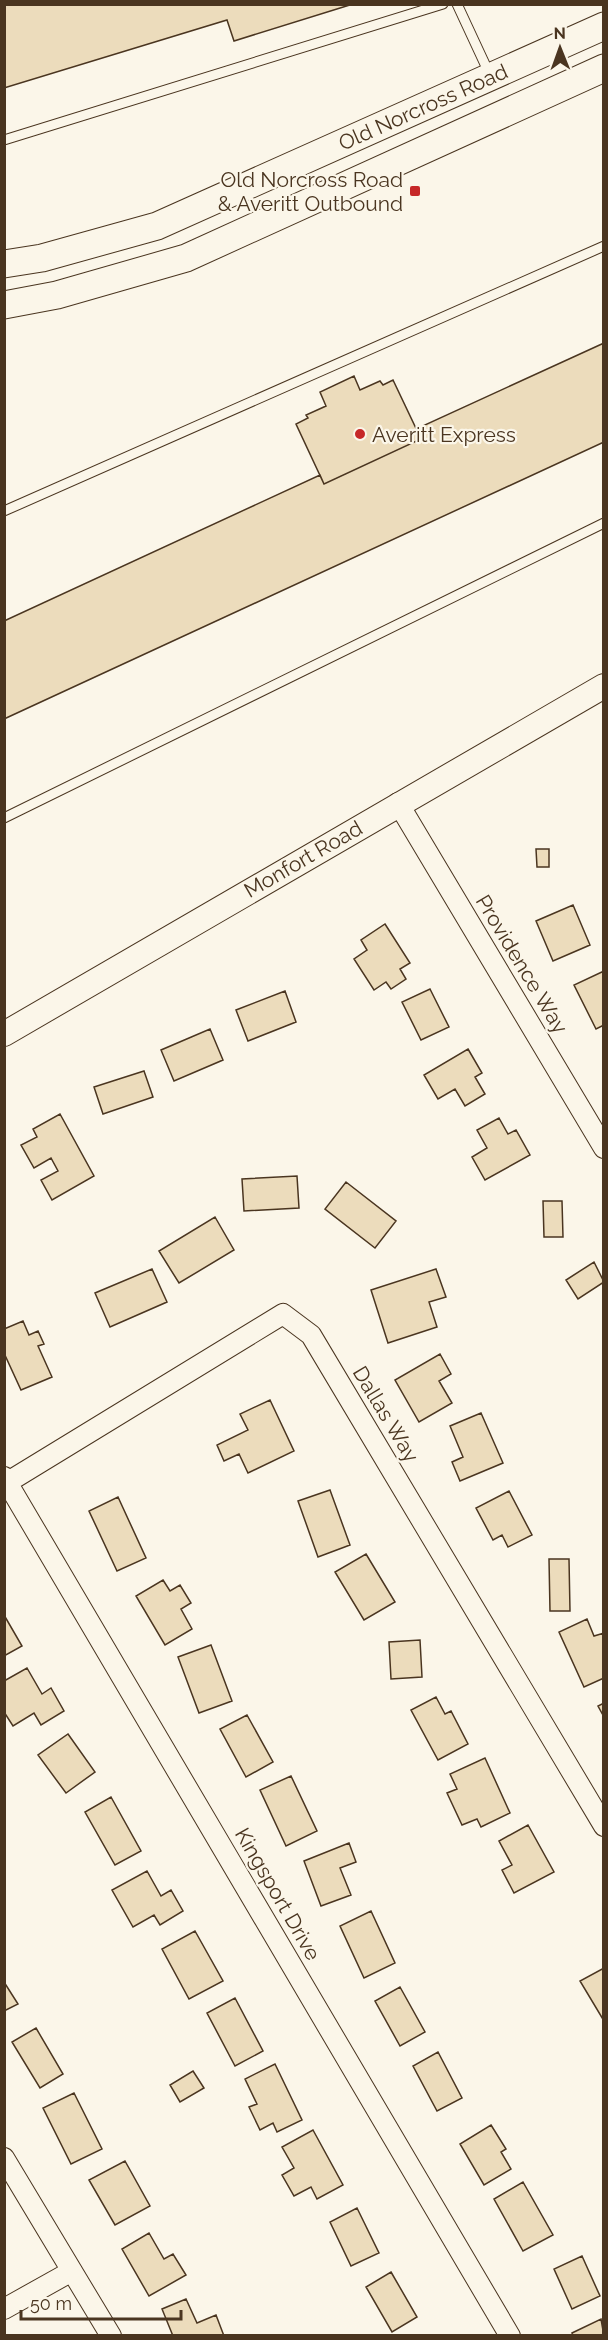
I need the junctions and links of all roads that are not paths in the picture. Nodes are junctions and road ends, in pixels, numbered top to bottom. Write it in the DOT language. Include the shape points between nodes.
graph roads {
  1 [pos="443,4"];
  2 [pos="457,4"];
  3 [pos="603,26"];
  4 [pos="603,68"];
  5 [pos="491,77"];
  6 [pos="4,140"];
  7 [pos="603,246"];
  8 [pos="4,264"];
  9 [pos="4,305"];
  10 [pos="4,511"];
  11 [pos="603,523"];
  12 [pos="603,686"];
  13 [pos="398,803"];
  14 [pos="4,818"];
  15 [pos="4,1035"];
  16 [pos="603,1148"];
  17 [pos="6,1480"];
  18 [pos="603,1826"];
  19 [pos="4,2158"];
  20 [pos="72,2271"];
  21 [pos="4,2309"];
  22 [pos="111,2336"];
  23 [pos="510,2336"];
  1 -- 6 [label="lane"];
  2 -- 5 [label="lane"];
  3 -- 5 [label="main road, Old Norcross Road"];
  4 -- 9 [label="main road, Old Norcross Road" via="186,258 57,295"];
  5 -- 8 [label="main road, Old Norcross Road" via="157,226 42,258"];
  7 -- 10 [label="lane"];
  11 -- 14 [label="lane"];
  12 -- 13 [label="street, Monfort Road"];
  13 -- 15 [label="street, Monfort Road"];
  13 -- 16 [label="street, Providence Way"];
  17 -- 18 [label="street, Dallas Way" via="283,1314 310,1335"];
  17 -- 23 [label="street, Kingsport Drive"];
  19 -- 20 [label="street"];
  20 -- 21 [label="street"];
  20 -- 22 [label="street"];
}
